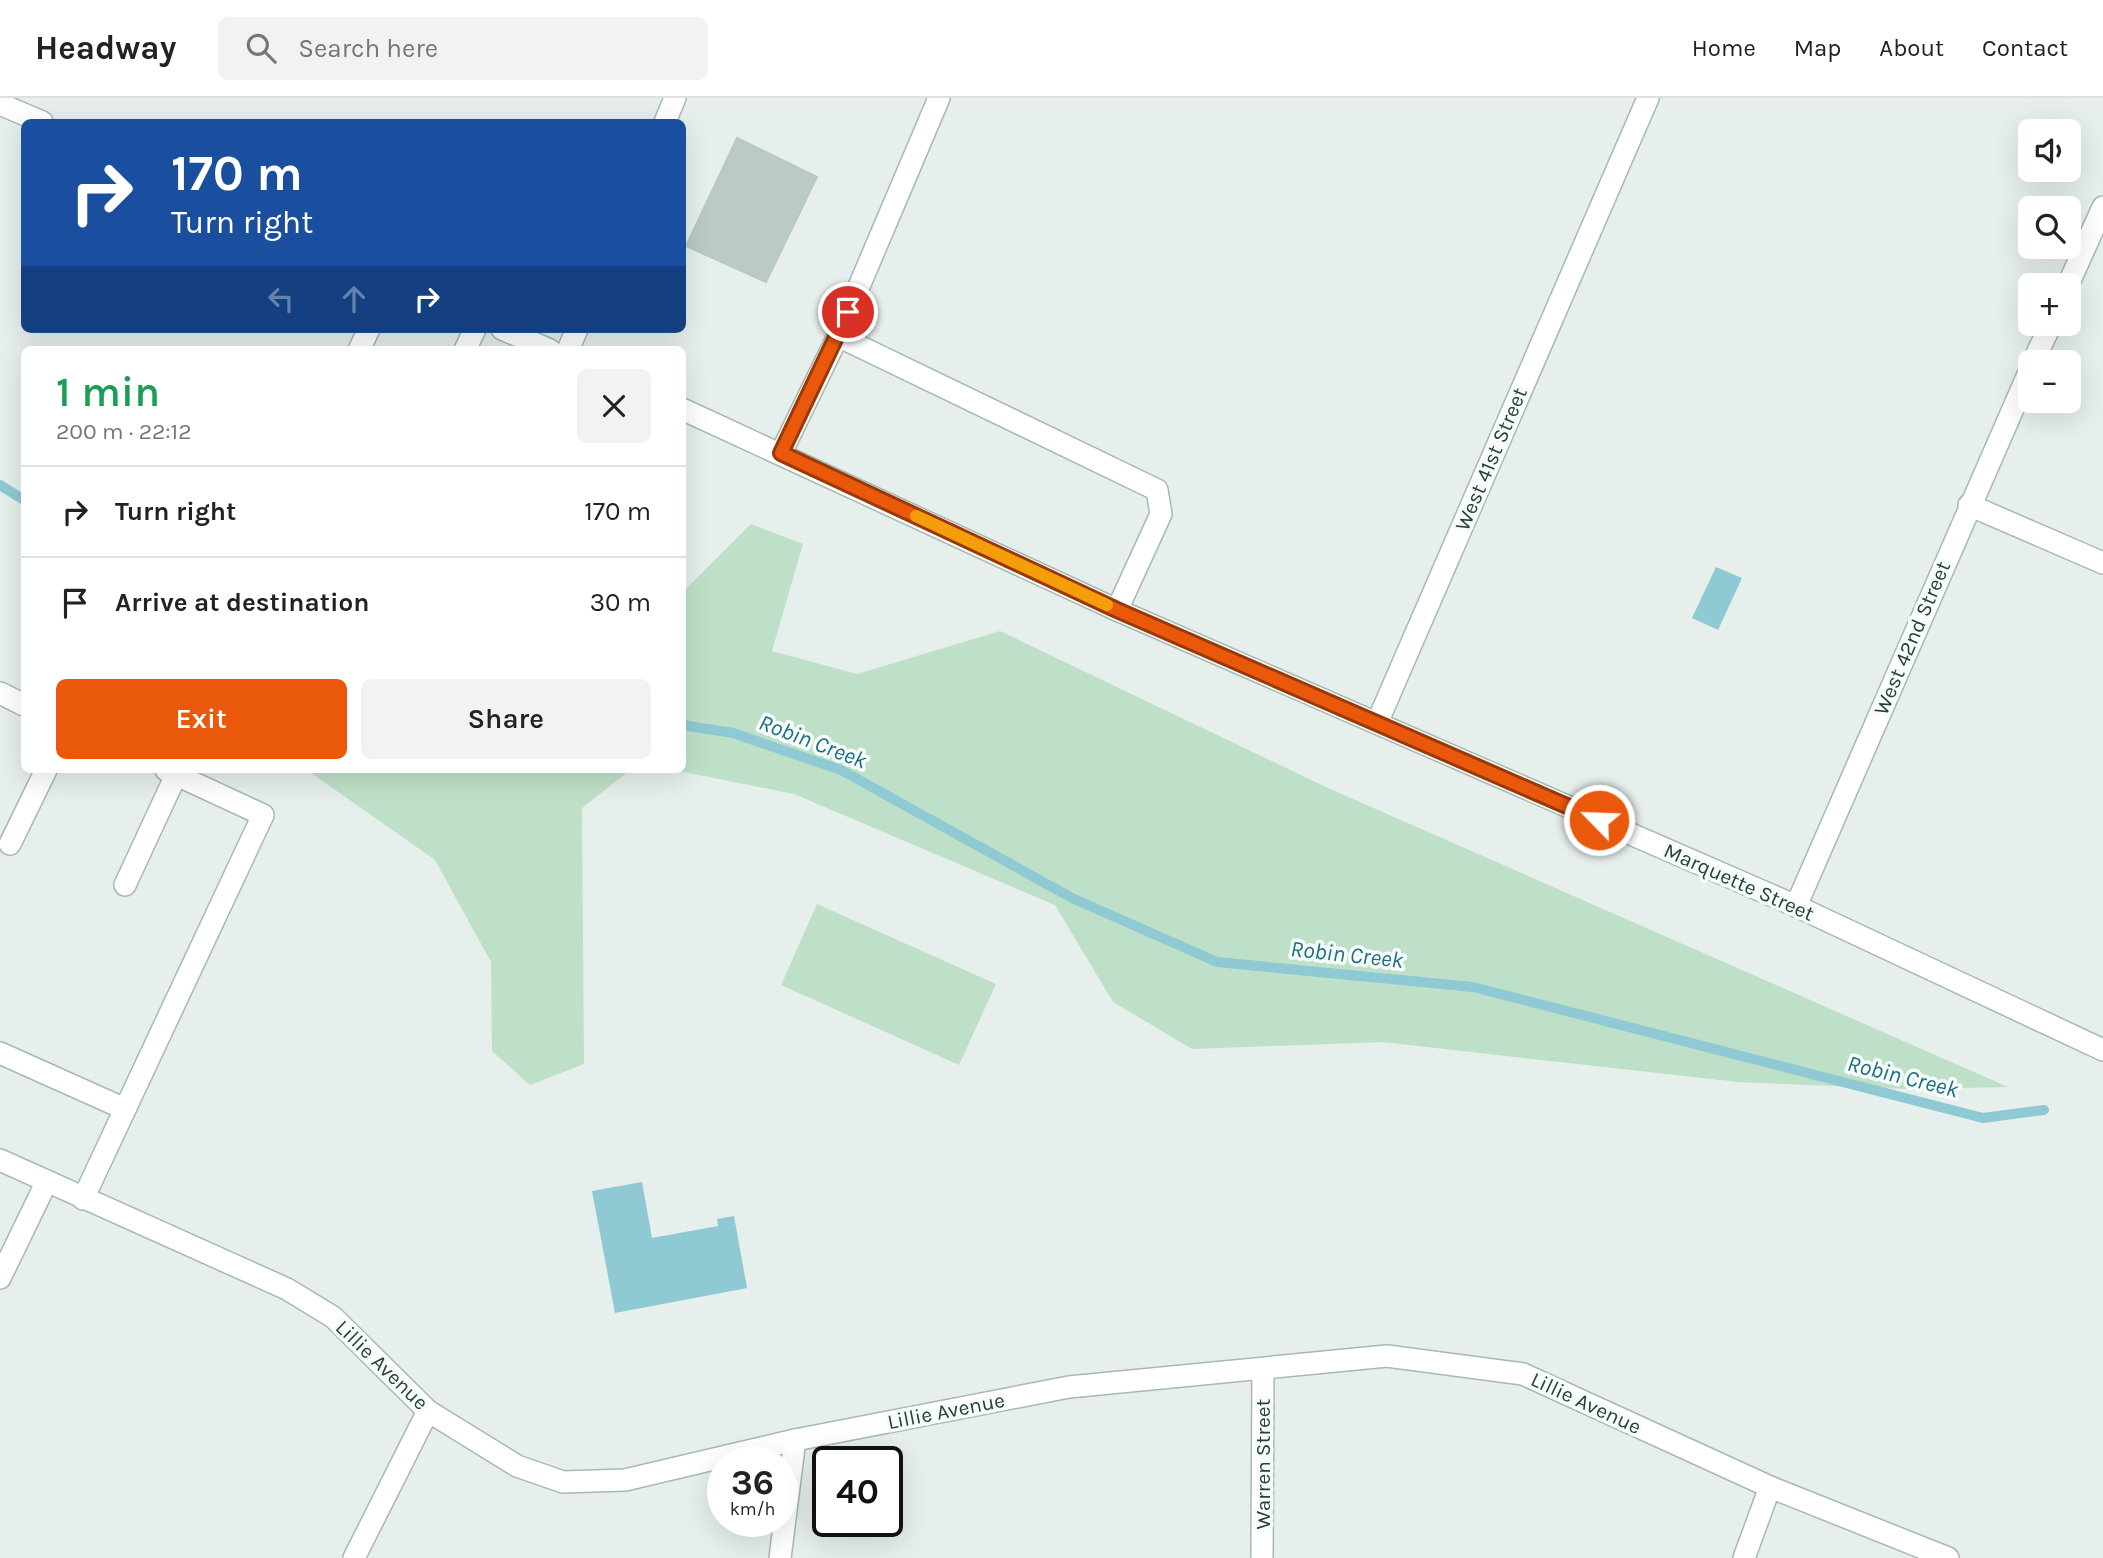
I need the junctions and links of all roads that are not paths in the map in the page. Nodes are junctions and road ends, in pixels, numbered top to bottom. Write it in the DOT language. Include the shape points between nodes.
graph roads {
  1 [pos="675,98"];
  2 [pos="939,98"];
  3 [pos="1648,98"];
  4 [pos="0,104"];
  5 [pos="35,119"];
  6 [pos="665,119"];
  7 [pos="2103,208"];
  8 [pos="2073,273"];
  9 [pos="511,333"];
  10 [pos="838,336"];
  11 [pos="541,346"];
  12 [pos="2018,397"];
  13 [pos="686,412"];
  14 [pos="781,453"];
  15 [pos="1969,505"];
  16 [pos="2103,563"];
  17 [pos="1117,610"];
  18 [pos="0,693"];
  19 [pos="21,704"];
  20 [pos="1377,723"];
  21 [pos="45,773"];
  22 [pos="171,773"];
  23 [pos="173,773"];
  24 [pos="10,844"];
  25 [pos="125,885"];
  26 [pos="1796,906"];
  27 [pos="2103,1050"];
  28 [pos="0,1053"];
  29 [pos="125,1109"];
  30 [pos="0,1160"];
  31 [pos="47,1181"];
  32 [pos="83,1199"];
  33 [pos="0,1278"];
  34 [pos="1263,1369"];
  35 [pos="428,1411"];
  36 [pos="795,1440"];
  37 [pos="1770,1488"];
  38 [pos="354,1558"];
  39 [pos="780,1558"];
  40 [pos="1262,1558"];
  41 [pos="1744,1558"];
  42 [pos="1948,1558"];
  1 -- 6 [label="street"];
  2 -- 10 [label="street"];
  3 -- 20 [label="street, West 41st Street"];
  4 -- 5 [label="street"];
  7 -- 8 [label="street"];
  9 -- 11 [label="street"];
  10 -- 14 [label="street"];
  10 -- 17 [label="street" via="1157,490 1161,514"];
  12 -- 15 [label="street, West 42nd Street"];
  13 -- 14 [label="street, Marquette Street"];
  14 -- 17 [label="street, Marquette Street"];
  15 -- 16 [label="street"];
  15 -- 26 [label="street, West 42nd Street"];
  17 -- 20 [label="street, Marquette Street"];
  18 -- 19 [label="street"];
  20 -- 26 [label="street, Marquette Street"];
  21 -- 24 [label="street"];
  22 -- 25 [label="street"];
  23 -- 29 [label="street" via="263,815"];
  26 -- 27 [label="street, Marquette Street"];
  28 -- 29 [label="street"];
  29 -- 32 [label="street"];
  30 -- 31 [label="street, Lillie Avenue"];
  31 -- 32 [label="street, Lillie Avenue"];
  31 -- 33 [label="street"];
  32 -- 35 [label="street, Lillie Avenue" via="287,1289 333,1317"];
  34 -- 36 [label="street, Lillie Avenue" via="1069,1387"];
  34 -- 37 [label="street, Lillie Avenue" via="1387,1356 1523,1374"];
  34 -- 40 [label="street, Warren Street"];
  35 -- 36 [label="street, Lillie Avenue" via="517,1466 563,1482 625,1479"];
  35 -- 38 [label="street"];
  36 -- 39 [label="street"];
  37 -- 41 [label="street"];
  37 -- 42 [label="street, Lillie Avenue"];
}
